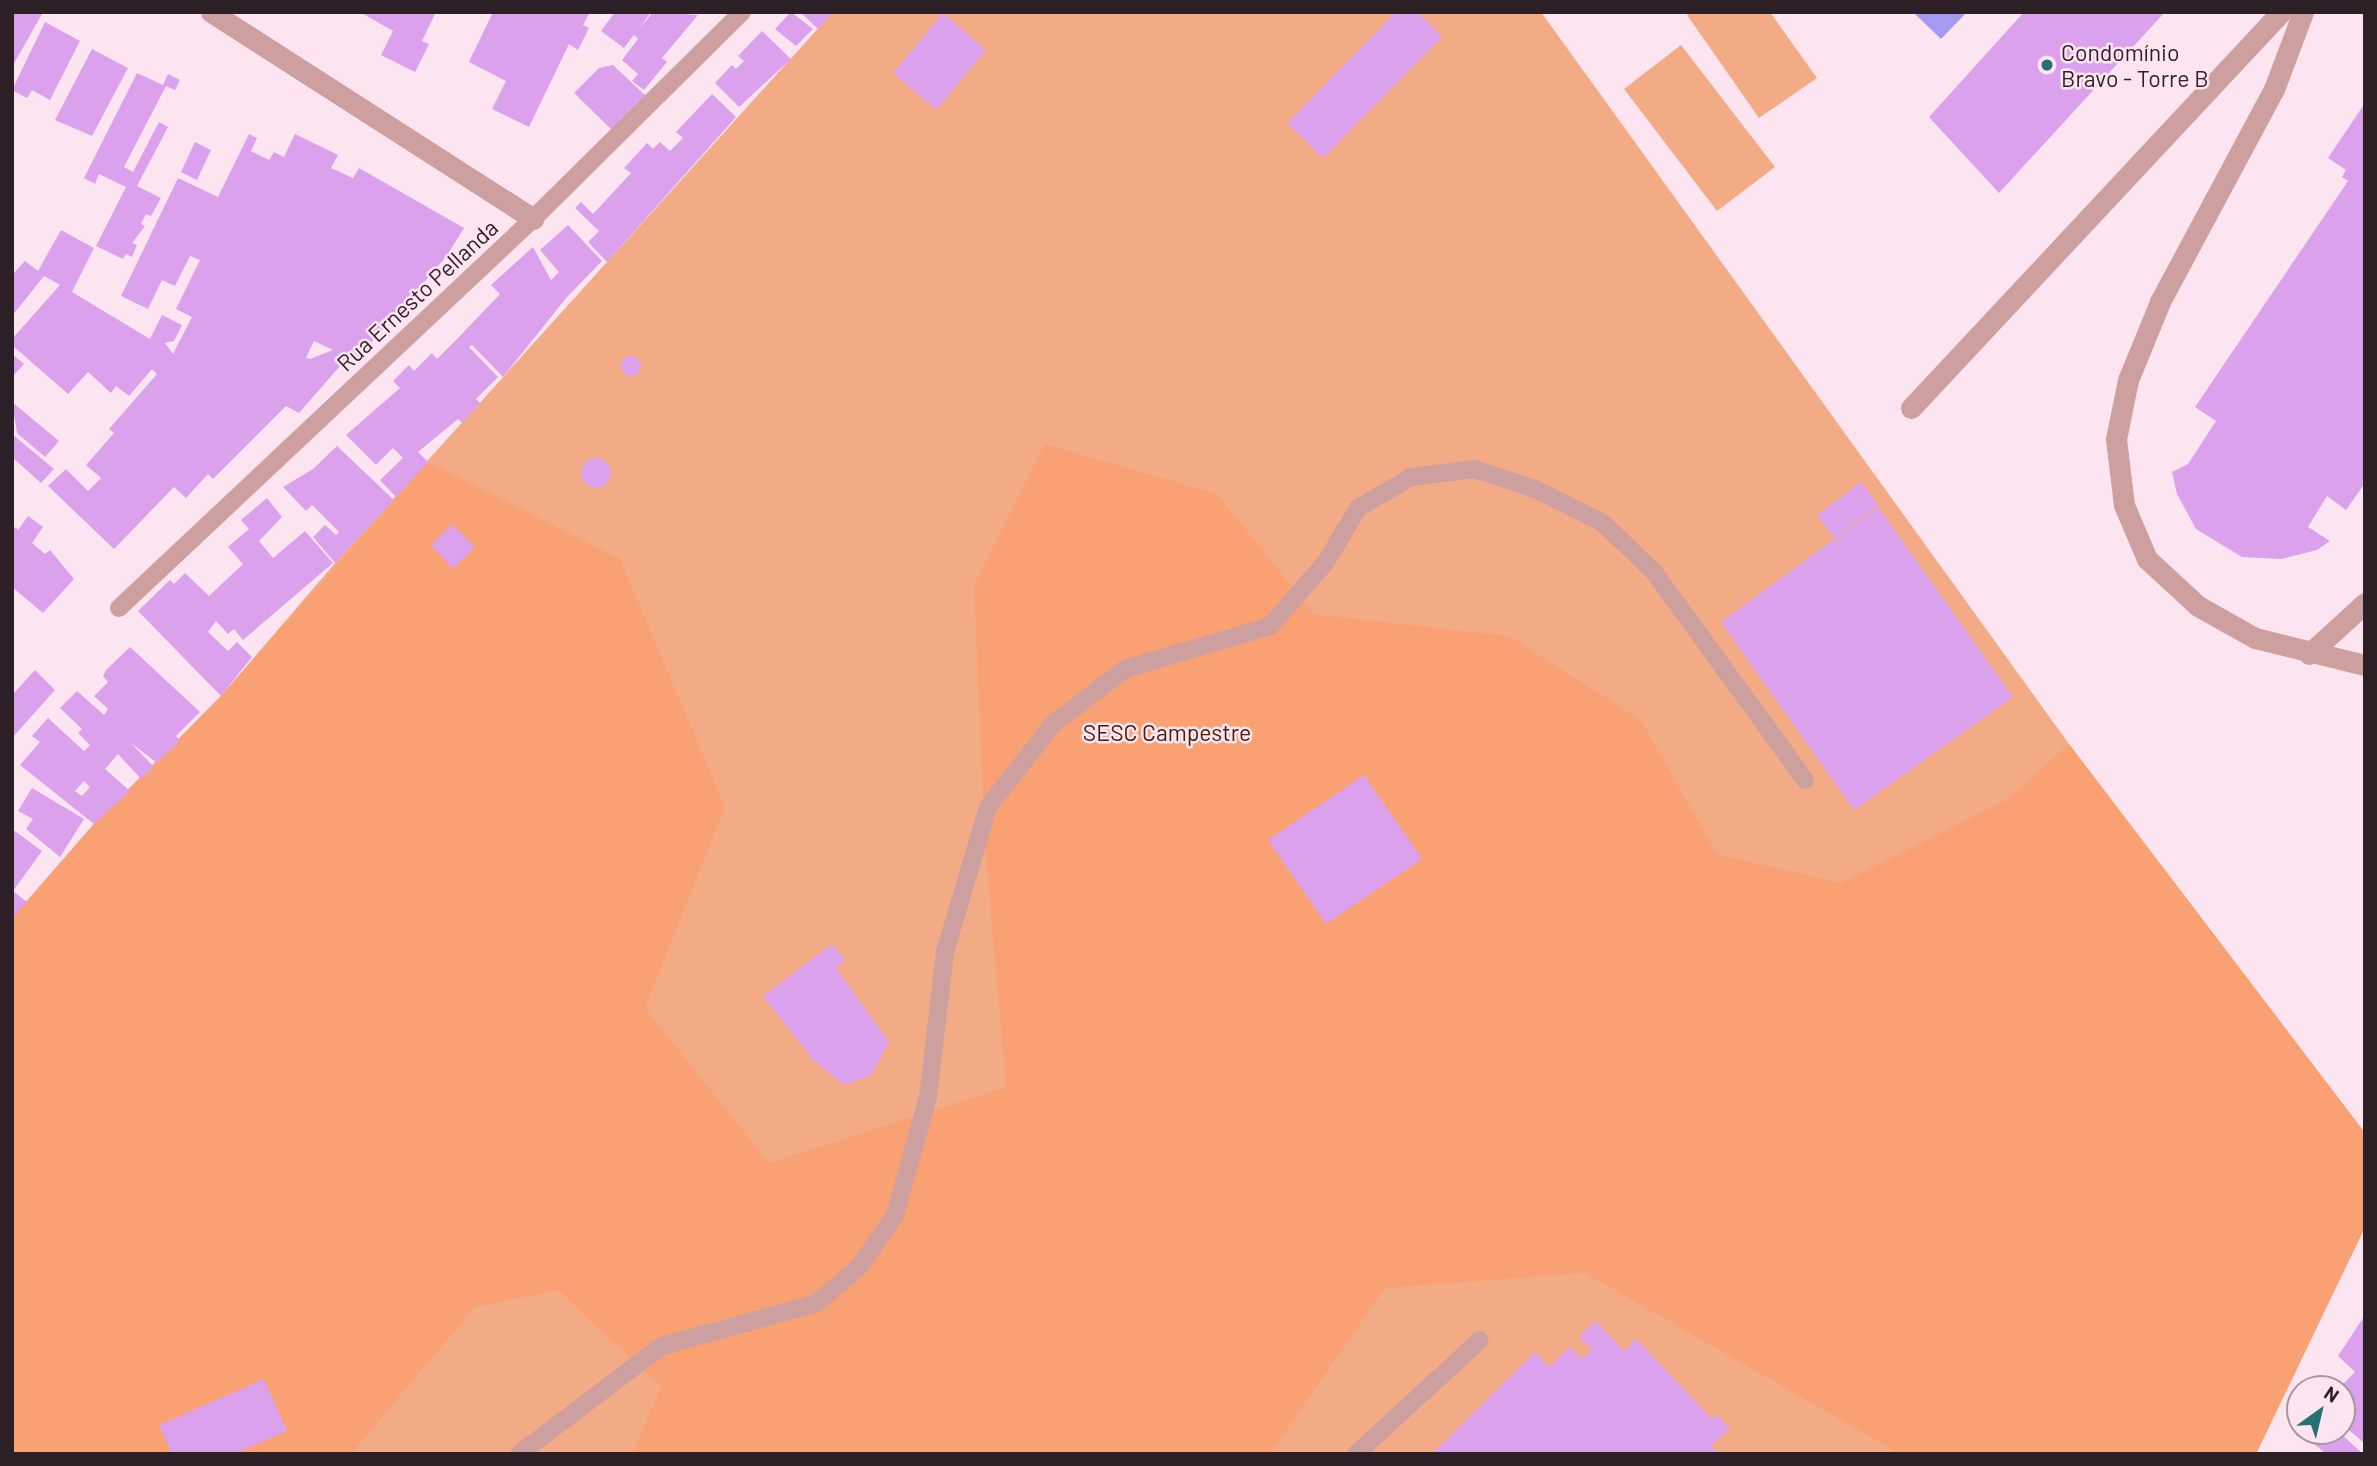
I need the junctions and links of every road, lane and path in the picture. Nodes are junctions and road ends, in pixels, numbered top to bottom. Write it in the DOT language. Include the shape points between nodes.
graph roads {
  1 [pos="211,12"];
  2 [pos="742,12"];
  3 [pos="2281,12"];
  4 [pos="2303,12"];
  5 [pos="533,219"];
  6 [pos="1911,408"];
  7 [pos="2365,603"];
  8 [pos="119,608"];
  9 [pos="2309,654"];
  10 [pos="2365,665"];
  11 [pos="1805,780"];
  12 [pos="1480,1340"];
  13 [pos="519,1454"];
  14 [pos="1356,1454"];
  1 -- 5 [label="street"];
  2 -- 5 [label="lane, Rua Ernesto Pellanda"];
  3 -- 6 [label="street"];
  4 -- 9 [label="street" via="2274,89 2160,302 2128,380 2116,439 2124,506 2147,559 2198,606 2255,638"];
  5 -- 8 [label="lane, Rua Ernesto Pellanda"];
  7 -- 9 [label="street"];
  9 -- 10 [label="street"];
  11 -- 13 [label="lane" via="1654,572 1603,523 1535,489 1474,469 1411,477 1358,508 1326,562 1270,626 1125,669 1054,724 988,807 945,952 928,1097 906,1176 895,1215 859,1267 815,1304 662,1346"];
  12 -- 14 [label="lane"];
}
